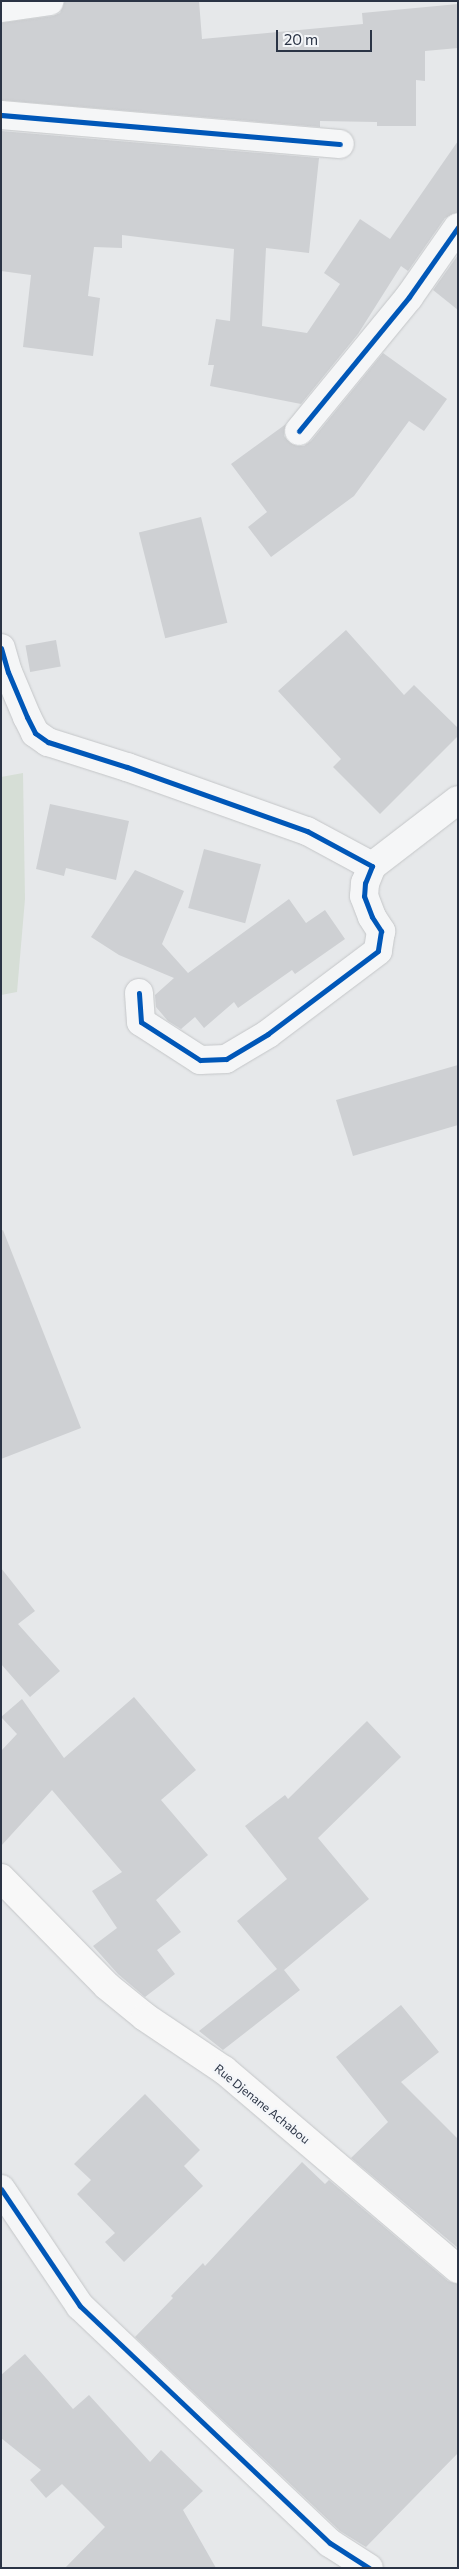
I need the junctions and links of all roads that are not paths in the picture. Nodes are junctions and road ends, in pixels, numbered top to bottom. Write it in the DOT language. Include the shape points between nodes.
graph roads {
  1 [pos="50,1"];
  2 [pos="1,8"];
  3 [pos="1,116"];
  4 [pos="340,144"];
  5 [pos="458,227"];
  6 [pos="299,430"];
  7 [pos="1,648"];
  8 [pos="458,800"];
  9 [pos="372,866"];
  10 [pos="138,993"];
  11 [pos="1,1878"];
  12 [pos="1,2189"];
  13 [pos="458,2269"];
  14 [pos="369,2568"];
  1 -- 2 [label="street"];
  3 -- 4 [label="street"];
  5 -- 6 [label="street" via="409,297"];
  7 -- 9 [label="street" via="35,733 48,742 307,831"];
  8 -- 9 [label="street"];
  9 -- 10 [label="street" via="365,882 364,896 381,931 378,952 268,1034 226,1060 200,1060 141,1022"];
  11 -- 13 [label="main road, Rue Djenane Achabou" via="107,1986 145,2017 224,2070"];
  12 -- 14 [label="street" via="80,2306 330,2544"];
}
